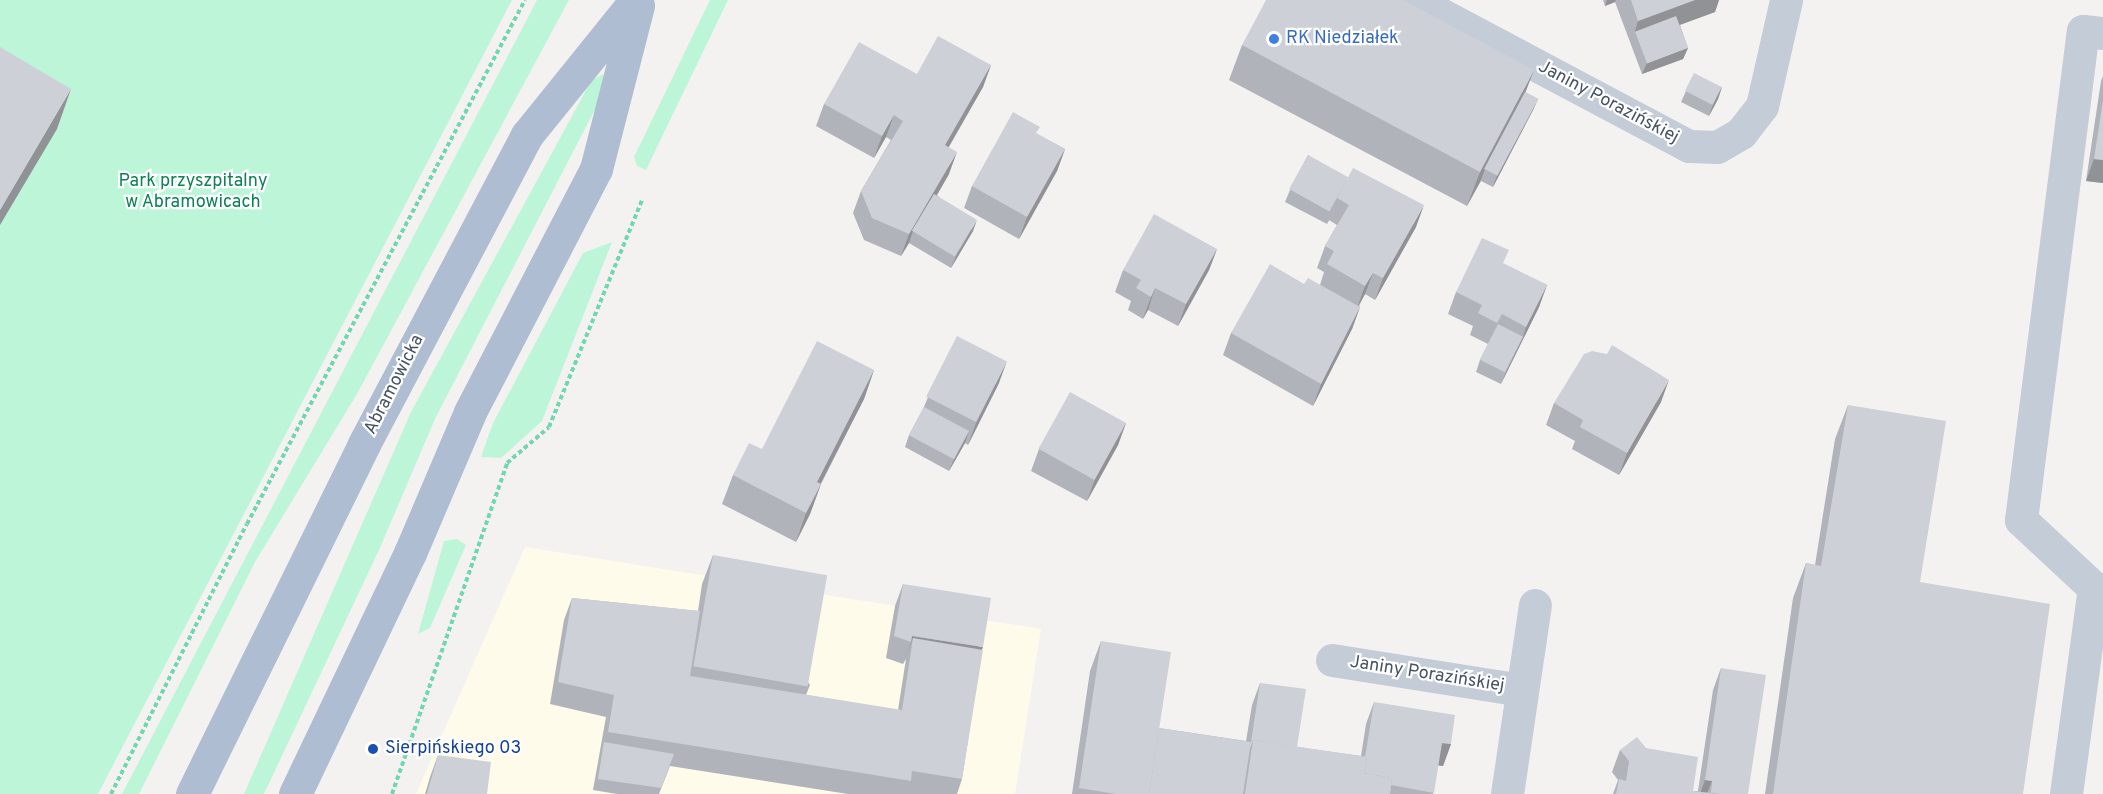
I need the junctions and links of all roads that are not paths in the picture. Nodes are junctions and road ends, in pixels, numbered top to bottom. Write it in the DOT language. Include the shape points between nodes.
graph roads {
  1 [pos="638,0"];
  2 [pos="1414,0"];
  3 [pos="1786,0"];
  4 [pos="2103,33"];
  5 [pos="2098,581"];
  6 [pos="1535,605"];
  7 [pos="1332,660"];
  8 [pos="1522,690"];
  9 [pos="192,794"];
  10 [pos="294,794"];
  11 [pos="1507,794"];
  12 [pos="2066,794"];
  1 -- 9 [label="main road, Abramowicka" via="527,135 364,444"];
  1 -- 10 [label="main road, Abramowicka" via="596,169 470,412 410,554"];
  2 -- 3 [label="street, Janiny Porazińskiej" via="1689,146 1717,147 1741,133 1762,106"];
  4 -- 5 [label="street" via="2083,31 2021,520"];
  5 -- 12 [label="street"];
  6 -- 8 [label="street, Janiny Porazińskiej"];
  7 -- 8 [label="street, Janiny Porazińskiej"];
  8 -- 11 [label="street, Janiny Porazińskiej"];
}
